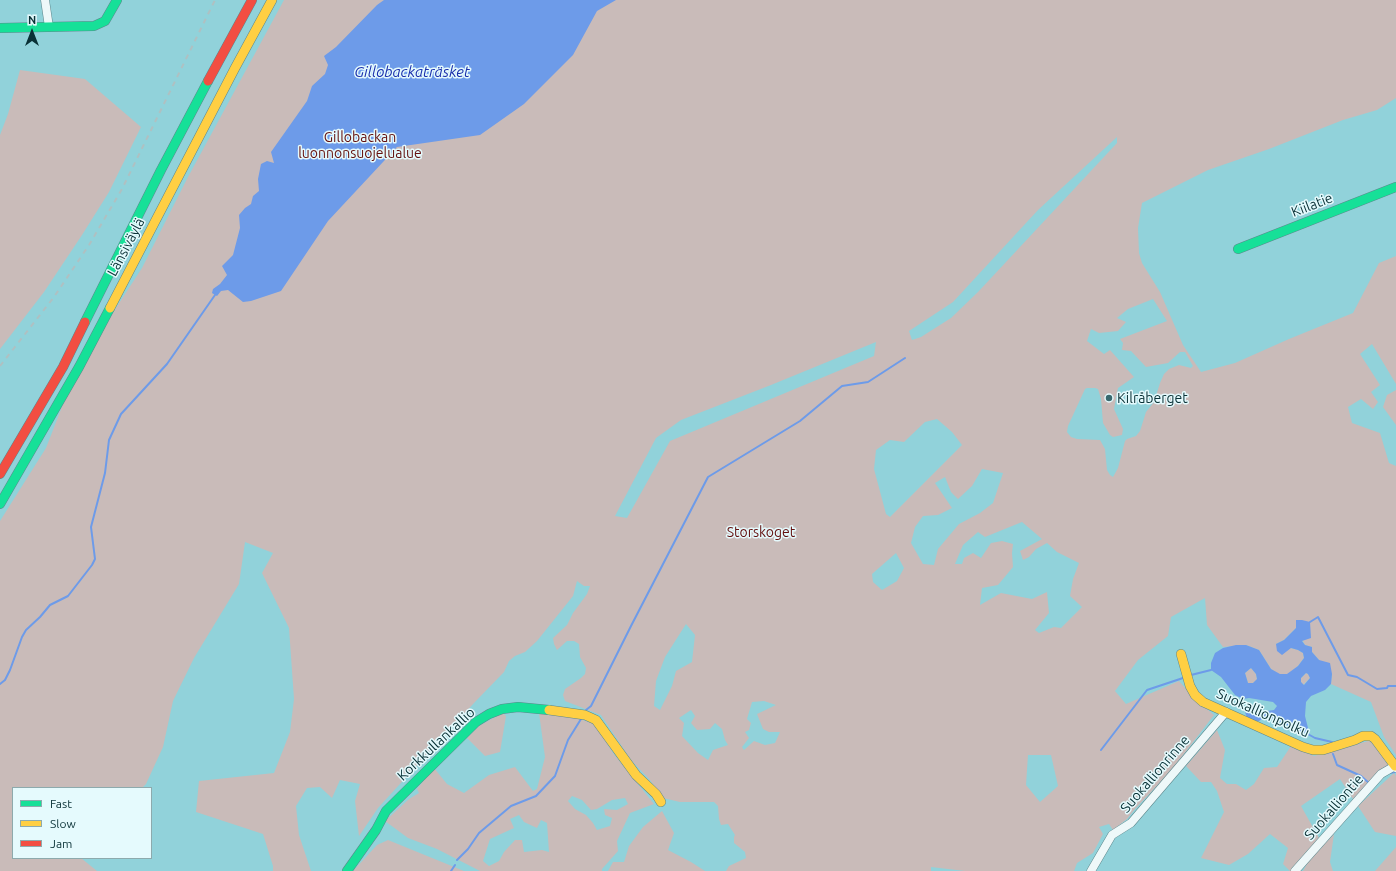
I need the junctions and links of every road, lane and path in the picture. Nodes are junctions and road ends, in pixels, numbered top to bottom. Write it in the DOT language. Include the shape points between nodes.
graph roads {
  1 [pos="44,0"];
  2 [pos="117,0"];
  3 [pos="252,0"];
  4 [pos="272,0"];
  5 [pos="49,26"];
  6 [pos="0,28"];
  7 [pos="1396,187"];
  8 [pos="1238,249"];
  9 [pos="0,474"];
  10 [pos="0,504"];
  11 [pos="1181,654"];
  12 [pos="1226,712"];
  13 [pos="1396,767"];
  14 [pos="661,802"];
  15 [pos="347,871"];
  16 [pos="1091,871"];
  17 [pos="1295,871"];
  1 -- 5 [label="street"];
  2 -- 5 [label="main road" via="103,23"];
  3 -- 9 [label="main road, Länsiväylä" via="161,170 63,367"];
  4 -- 10 [label="main road, Länsiväylä" via="79,367"];
  5 -- 6 [label="main road"];
  7 -- 8 [label="main road, Kiilatie"];
  11 -- 12 [label="main road, Suokallionpolku" via="1186,675 1196,695 1203,702"];
  12 -- 13 [label="main road, Suokallionpolku" via="1313,750 1323,750 1363,736 1371,736 1376,739"];
  12 -- 16 [label="street, Suokallionrinne" via="1131,823 1112,835"];
  13 -- 17 [label="street, Suokalliontie" via="1381,774"];
  14 -- 15 [label="main road, Korkkullankallio" via="636,776 596,720 585,715 536,708 502,709 476,722 386,811"];
}
